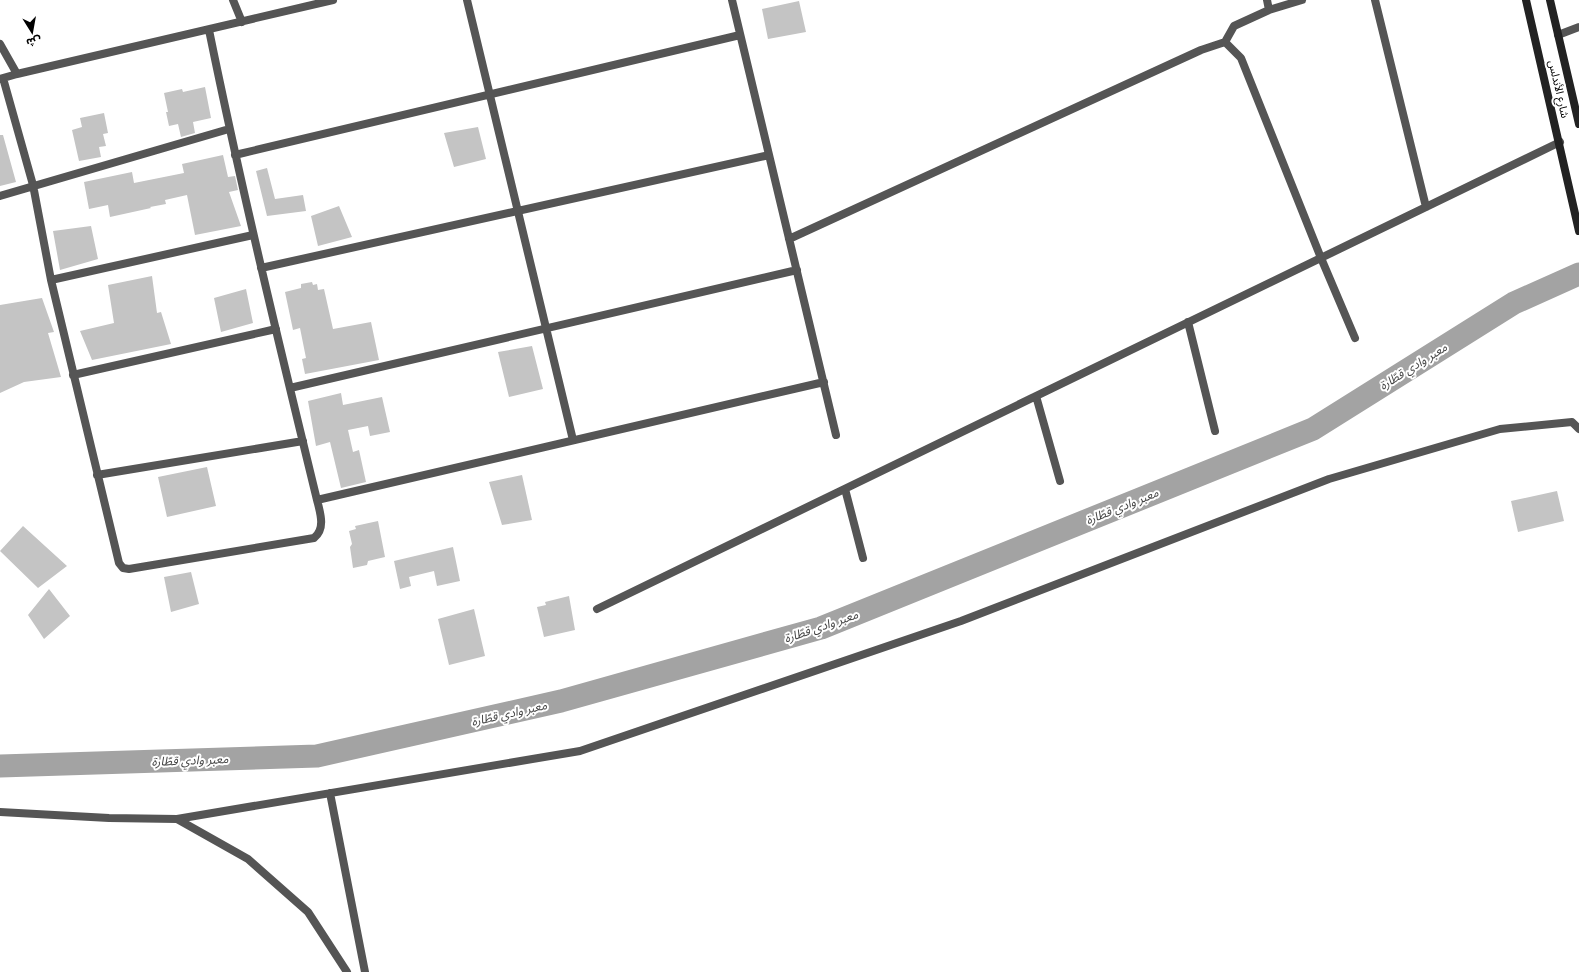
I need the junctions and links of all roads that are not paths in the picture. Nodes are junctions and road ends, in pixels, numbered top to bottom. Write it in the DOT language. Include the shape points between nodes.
graph roads {
  1 [pos="233,0"];
  2 [pos="333,0"];
  3 [pos="467,0"];
  4 [pos="732,0"];
  5 [pos="1267,0"];
  6 [pos="1302,0"];
  7 [pos="1375,0"];
  8 [pos="1526,0"];
  9 [pos="1550,0"];
  10 [pos="1269,10"];
  11 [pos="242,22"];
  12 [pos="1579,27"];
  13 [pos="209,30"];
  14 [pos="740,35"];
  15 [pos="1558,35"];
  16 [pos="1225,42"];
  17 [pos="0,44"];
  18 [pos="17,74"];
  19 [pos="2,79"];
  20 [pos="490,94"];
  21 [pos="1579,124"];
  22 [pos="229,129"];
  23 [pos="1560,142"];
  24 [pos="235,155"];
  25 [pos="769,155"];
  26 [pos="33,185"];
  27 [pos="0,196"];
  28 [pos="1426,207"];
  29 [pos="518,211"];
  30 [pos="1579,231"];
  31 [pos="253,235"];
  32 [pos="789,239"];
  33 [pos="1321,258"];
  34 [pos="261,268"];
  35 [pos="797,270"];
  36 [pos="51,280"];
  37 [pos="1188,322"];
  38 [pos="546,328"];
  39 [pos="276,329"];
  40 [pos="1355,338"];
  41 [pos="73,375"];
  42 [pos="824,382"];
  43 [pos="290,388"];
  44 [pos="1036,396"];
  45 [pos="1579,429"];
  46 [pos="1215,431"];
  47 [pos="836,435"];
  48 [pos="573,440"];
  49 [pos="303,441"];
  50 [pos="97,475"];
  51 [pos="1060,481"];
  52 [pos="845,489"];
  53 [pos="317,500"];
  54 [pos="863,558"];
  55 [pos="597,609"];
  56 [pos="330,793"];
  57 [pos="0,812"];
  58 [pos="178,819"];
  59 [pos="347,972"];
  60 [pos="366,972"];
  1 -- 11 [label="street"];
  2 -- 11 [label="street"];
  3 -- 20 [label="street"];
  4 -- 14 [label="street"];
  5 -- 10 [label="street"];
  6 -- 10 [label="street"];
  7 -- 28 [label="street"];
  8 -- 23 [label="main road, شارع الأندلس"];
  9 -- 15 [label="main road, شارع الأندلس"];
  10 -- 16 [label="street" via="1234,26"];
  11 -- 13 [label="street"];
  12 -- 15 [label="street"];
  13 -- 18 [label="street"];
  13 -- 22 [label="street"];
  14 -- 20 [label="street"];
  14 -- 25 [label="street"];
  15 -- 21 [label="main road, شارع الأندلس"];
  16 -- 32 [label="street" via="1201,50"];
  16 -- 33 [label="street" via="1241,58"];
  17 -- 18 [label="street"];
  18 -- 19 [label="street"];
  19 -- 26 [label="street"];
  20 -- 24 [label="street"];
  20 -- 29 [label="street"];
  22 -- 24 [label="street"];
  22 -- 26 [label="street"];
  23 -- 28 [label="street"];
  23 -- 30 [label="main road, شارع الأندلس"];
  24 -- 31 [label="street"];
  25 -- 29 [label="street"];
  25 -- 32 [label="street"];
  26 -- 27 [label="street"];
  26 -- 36 [label="street"];
  28 -- 33 [label="street"];
  29 -- 34 [label="street"];
  29 -- 38 [label="street"];
  31 -- 34 [label="street"];
  31 -- 36 [label="street"];
  32 -- 35 [label="street"];
  33 -- 37 [label="street"];
  33 -- 40 [label="street"];
  34 -- 39 [label="street"];
  35 -- 38 [label="street"];
  35 -- 42 [label="street"];
  36 -- 41 [label="street"];
  37 -- 44 [label="street"];
  37 -- 46 [label="street"];
  38 -- 43 [label="street"];
  38 -- 48 [label="street"];
  39 -- 41 [label="street"];
  39 -- 43 [label="street"];
  41 -- 50 [label="street"];
  42 -- 47 [label="street"];
  42 -- 48 [label="street"];
  43 -- 49 [label="street"];
  44 -- 51 [label="street"];
  44 -- 52 [label="street"];
  45 -- 56 [label="street" via="1572,422 1500,429 1329,480 961,622 580,751"];
  48 -- 53 [label="street"];
  49 -- 50 [label="street"];
  49 -- 53 [label="street"];
  50 -- 53 [label="street" via="119,563 123,568 129,569 314,538 322,523"];
  52 -- 54 [label="street"];
  52 -- 55 [label="street"];
  56 -- 58 [label="street"];
  56 -- 60 [label="street"];
  57 -- 58 [label="street"];
  58 -- 59 [label="street" via="248,859 308,912"];
}
